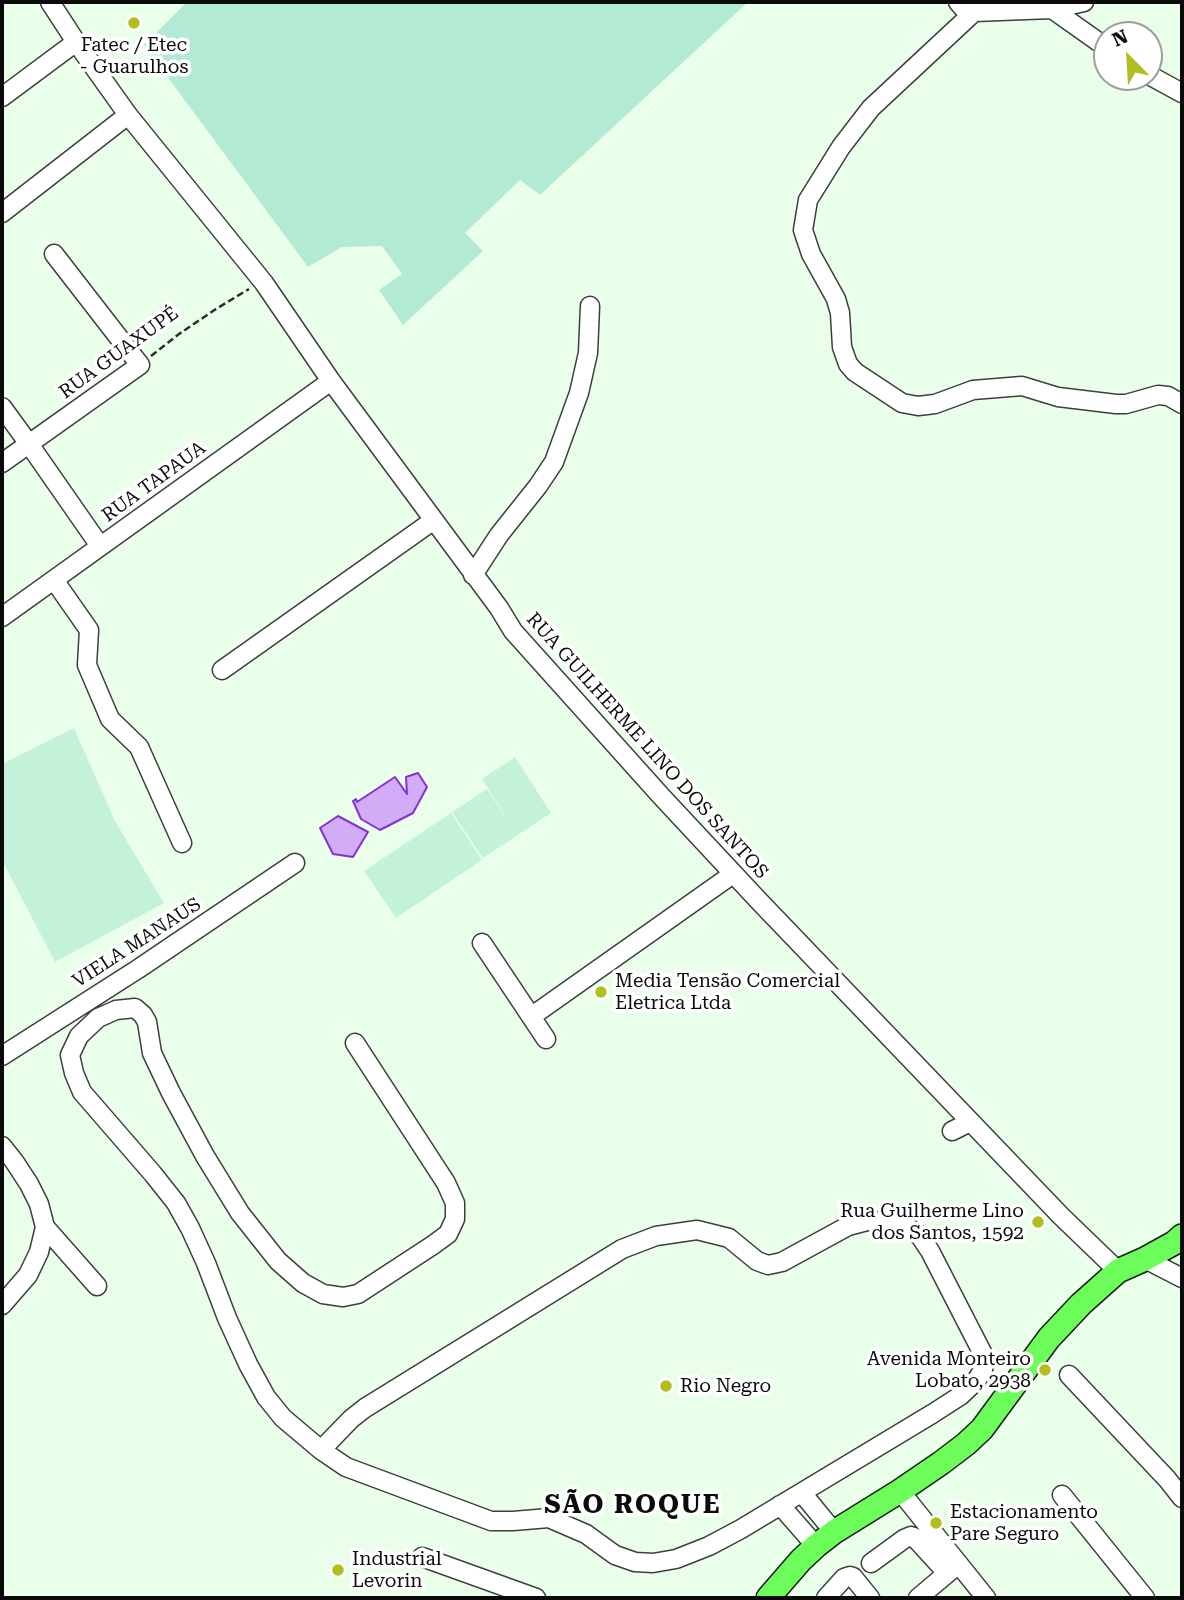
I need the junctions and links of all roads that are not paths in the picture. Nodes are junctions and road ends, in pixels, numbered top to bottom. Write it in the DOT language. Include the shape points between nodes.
graph roads {
  1 [pos="50,2"];
  2 [pos="958,2"];
  3 [pos="1084,2"];
  4 [pos="1052,9"];
  5 [pos="974,12"];
  6 [pos="1093,38"];
  7 [pos="76,42"];
  8 [pos="1163,83"];
  9 [pos="1182,93"];
  10 [pos="2,97"];
  11 [pos="128,115"];
  12 [pos="2,213"];
  13 [pos="54,254"];
  14 [pos="590,306"];
  15 [pos="331,381"];
  16 [pos="1182,404"];
  17 [pos="2,407"];
  18 [pos="29,444"];
  19 [pos="2,463"];
  20 [pos="434,520"];
  21 [pos="100,546"];
  22 [pos="473,575"];
  23 [pos="54,579"];
  24 [pos="2,617"];
  25 [pos="222,670"];
  26 [pos="182,843"];
  27 [pos="295,863"];
  28 [pos="733,874"];
  29 [pos="482,943"];
  30 [pos="532,1016"];
  31 [pos="546,1039"];
  32 [pos="355,1043"];
  33 [pos="2,1056"];
  34 [pos="970,1122"];
  35 [pos="952,1131"];
  36 [pos="2,1146"];
  37 [pos="45,1227"];
  38 [pos="1178,1240"];
  39 [pos="1145,1259"];
  40 [pos="1118,1270"];
  41 [pos="1178,1276"];
  42 [pos="97,1286"];
  43 [pos="2,1305"];
  44 [pos="1069,1375"];
  45 [pos="321,1450"];
  46 [pos="900,1491"];
  47 [pos="802,1493"];
  48 [pos="1062,1495"];
  49 [pos="1182,1498"];
  50 [pos="780,1506"];
  51 [pos="825,1539"];
  52 [pos="422,1557"];
  53 [pos="871,1563"];
  54 [pos="953,1569"];
  55 [pos="536,1598"];
  56 [pos="768,1598"];
  57 [pos="826,1598"];
  58 [pos="870,1598"];
  59 [pos="918,1598"];
  60 [pos="986,1598"];
  61 [pos="1145,1598"];
  1 -- 7 [label="street, RUA GUILHERME LINO DOS SANTOS"];
  2 -- 5 [label="street"];
  3 -- 4 [label="street"];
  4 -- 5 [label="street"];
  4 -- 6 [label="street"];
  5 -- 16 [label="street" via="871,108 808,200 803,230 836,299 848,364 902,402 918,406 972,390 1022,386 1058,397 1116,404 1158,395"];
  7 -- 10 [label="street"];
  7 -- 11 [label="street, RUA GUILHERME LINO DOS SANTOS"];
  8 -- 9 [label="street"];
  11 -- 12 [label="street"];
  11 -- 15 [label="street, RUA GUILHERME LINO DOS SANTOS" via="264,283"];
  13 -- 18 [label="street, RUA GUAXUPÉ" via="140,365"];
  14 -- 22 [label="street" via="588,353 579,393 554,462"];
  15 -- 20 [label="street, RUA GUILHERME LINO DOS SANTOS"];
  15 -- 21 [label="street, RUA TAPAUA"];
  17 -- 18 [label="street"];
  18 -- 19 [label="street, RUA GUAXUPÉ"];
  18 -- 21 [label="street"];
  20 -- 22 [label="street, RUA GUILHERME LINO DOS SANTOS"];
  20 -- 25 [label="street"];
  21 -- 23 [label="street, RUA TAPAUA"];
  22 -- 28 [label="street, RUA GUILHERME LINO DOS SANTOS" via="544,667"];
  23 -- 24 [label="street, RUA TAPAUA"];
  23 -- 26 [label="street" via="89,629 87,665 110,719 139,747"];
  27 -- 33 [label="street, VIELA MANAUS"];
  28 -- 30 [label="street"];
  28 -- 34 [label="street, RUA GUILHERME LINO DOS SANTOS"];
  29 -- 30 [label="street"];
  30 -- 31 [label="street"];
  32 -- 45 [label="street" via="446,1183 455,1203 455,1219 448,1234 433,1245 358,1294 343,1297 323,1294 303,1283 278,1261 240,1213 171,1093 152,1053 143,1015 135,1008 98,1018 79,1036 70,1055 82,1092 176,1203 266,1397"];
  34 -- 35 [label="street"];
  34 -- 40 [label="street, RUA GUILHERME LINO DOS SANTOS"];
  36 -- 37 [label="street" via="29,1184"];
  37 -- 42 [label="street"];
  37 -- 43 [label="street" via="28,1275"];
  38 -- 39 [label="main road"];
  38 -- 41 [label="street"];
  39 -- 40 [label="main road"];
  39 -- 41 [label="street"];
  40 -- 46 [label="main road" via="1049,1338 982,1429"];
  44 -- 49 [label="street"];
  45 -- 47 [label="street" via="365,1408 622,1249 656,1236 697,1230 729,1238 768,1265 867,1221 909,1228 930,1251 954,1297 985,1358 983,1370 960,1396"];
  45 -- 50 [label="street" via="346,1467 491,1521 549,1518 635,1562 676,1559"];
  46 -- 51 [label="main road"];
  46 -- 54 [label="street"];
  47 -- 50 [label="street"];
  47 -- 51 [label="street"];
  48 -- 61 [label="street"];
  50 -- 51 [label="street"];
  51 -- 56 [label="main road"];
  52 -- 55 [label="street"];
  53 -- 54 [label="street" via="911,1536"];
  54 -- 59 [label="street"];
  54 -- 60 [label="street"];
  57 -- 58 [label="street" via="850,1576"];
}
